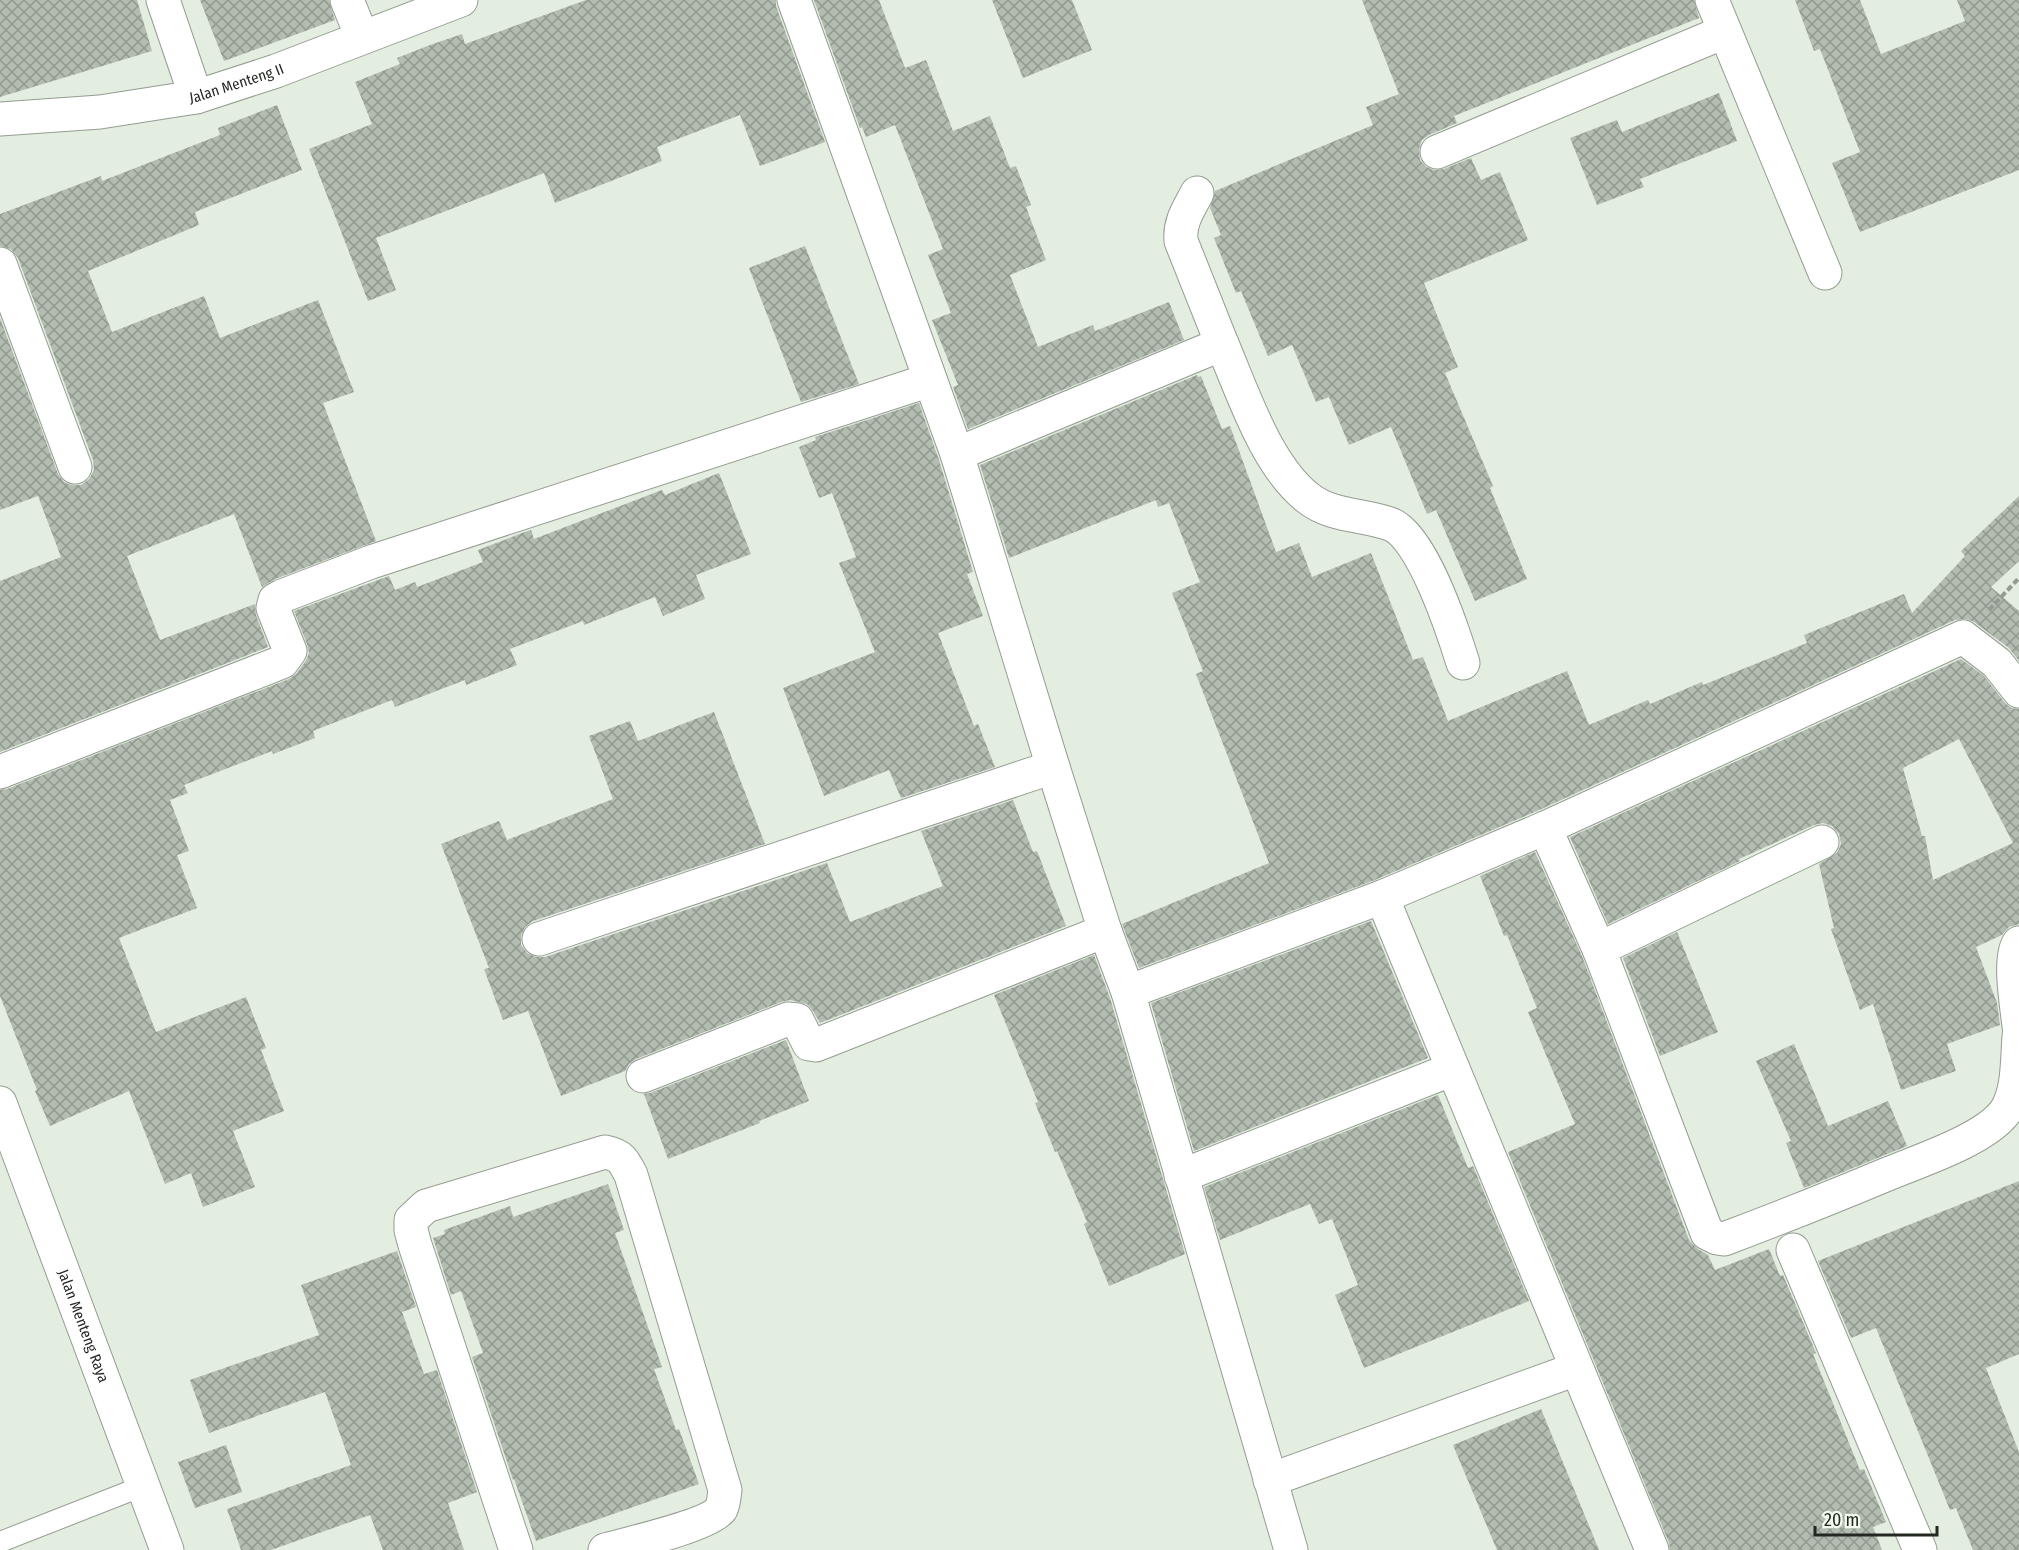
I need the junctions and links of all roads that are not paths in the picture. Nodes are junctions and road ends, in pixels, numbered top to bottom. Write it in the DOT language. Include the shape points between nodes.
graph roads {
  1 [pos="163,0"];
  2 [pos="347,0"];
  3 [pos="461,0"];
  4 [pos="794,0"];
  5 [pos="1712,0"];
  6 [pos="1724,32"];
  7 [pos="362,37"];
  8 [pos="196,97"];
  9 [pos="0,118"];
  10 [pos="1437,152"];
  11 [pos="1197,193"];
  12 [pos="0,264"];
  13 [pos="1825,273"];
  14 [pos="1222,344"];
  15 [pos="930,380"];
  16 [pos="957,454"];
  17 [pos="75,467"];
  18 [pos="1463,663"];
  19 [pos="2019,691"];
  20 [pos="1053,767"];
  21 [pos="0,772"];
  22 [pos="1545,828"];
  23 [pos="1822,842"];
  24 [pos="1382,897"];
  25 [pos="1105,931"];
  26 [pos="539,939"];
  27 [pos="2019,943"];
  28 [pos="1599,949"];
  29 [pos="1128,992"];
  30 [pos="2019,1026"];
  31 [pos="2019,1036"];
  32 [pos="1453,1069"];
  33 [pos="644,1076"];
  34 [pos="0,1103"];
  35 [pos="1182,1176"];
  36 [pos="1793,1250"];
  37 [pos="1576,1369"];
  38 [pos="1270,1480"];
  39 [pos="143,1486"];
  40 [pos="0,1542"];
  41 [pos="167,1550"];
  42 [pos="516,1550"];
  43 [pos="605,1550"];
  44 [pos="1291,1550"];
  45 [pos="1652,1550"];
  46 [pos="1920,1550"];
  1 -- 8 [label="street"];
  2 -- 7 [label="street"];
  3 -- 7 [label="street, Jalan Menteng II"];
  4 -- 15 [label="street"];
  5 -- 6 [label="street"];
  6 -- 10 [label="street"];
  6 -- 13 [label="street"];
  7 -- 8 [label="street, Jalan Menteng II"];
  8 -- 9 [label="street, Jalan Menteng II" via="100,112"];
  11 -- 14 [label="street" via="1182,221 1181,241"];
  12 -- 17 [label="street"];
  14 -- 16 [label="street"];
  14 -- 18 [label="street" via="1270,453 1295,487 1328,511 1392,524 1404,533 1426,568"];
  15 -- 16 [label="street"];
  15 -- 21 [label="street" via="371,562 282,596 275,600 273,608 290,651 282,662"];
  16 -- 20 [label="street"];
  19 -- 22 [label="street" via="1997,663 1963,637"];
  20 -- 25 [label="street"];
  20 -- 26 [label="street"];
  22 -- 24 [label="street"];
  22 -- 28 [label="street"];
  23 -- 28 [label="street"];
  24 -- 29 [label="street"];
  24 -- 32 [label="street"];
  25 -- 29 [label="street"];
  25 -- 33 [label="street" via="816,1045 809,1044 797,1020 788,1019"];
  27 -- 30 [label="street" via="2014,961"];
  28 -- 31 [label="street" via="1707,1233 1717,1238 1724,1239 1796,1212 1988,1130 2007,1109 2015,1087"];
  29 -- 35 [label="street"];
  32 -- 35 [label="street"];
  32 -- 37 [label="street"];
  34 -- 39 [label="street, Jalan Menteng Raya"];
  35 -- 38 [label="street"];
  36 -- 46 [label="street"];
  37 -- 38 [label="street"];
  37 -- 45 [label="street"];
  38 -- 44 [label="street"];
  39 -- 40 [label="lane"];
  39 -- 41 [label="street, Jalan Menteng Raya"];
  42 -- 43 [label="street" via="415,1245 411,1220 426,1206 605,1152 625,1162 631,1175 725,1490 720,1510 711,1517"];
}
